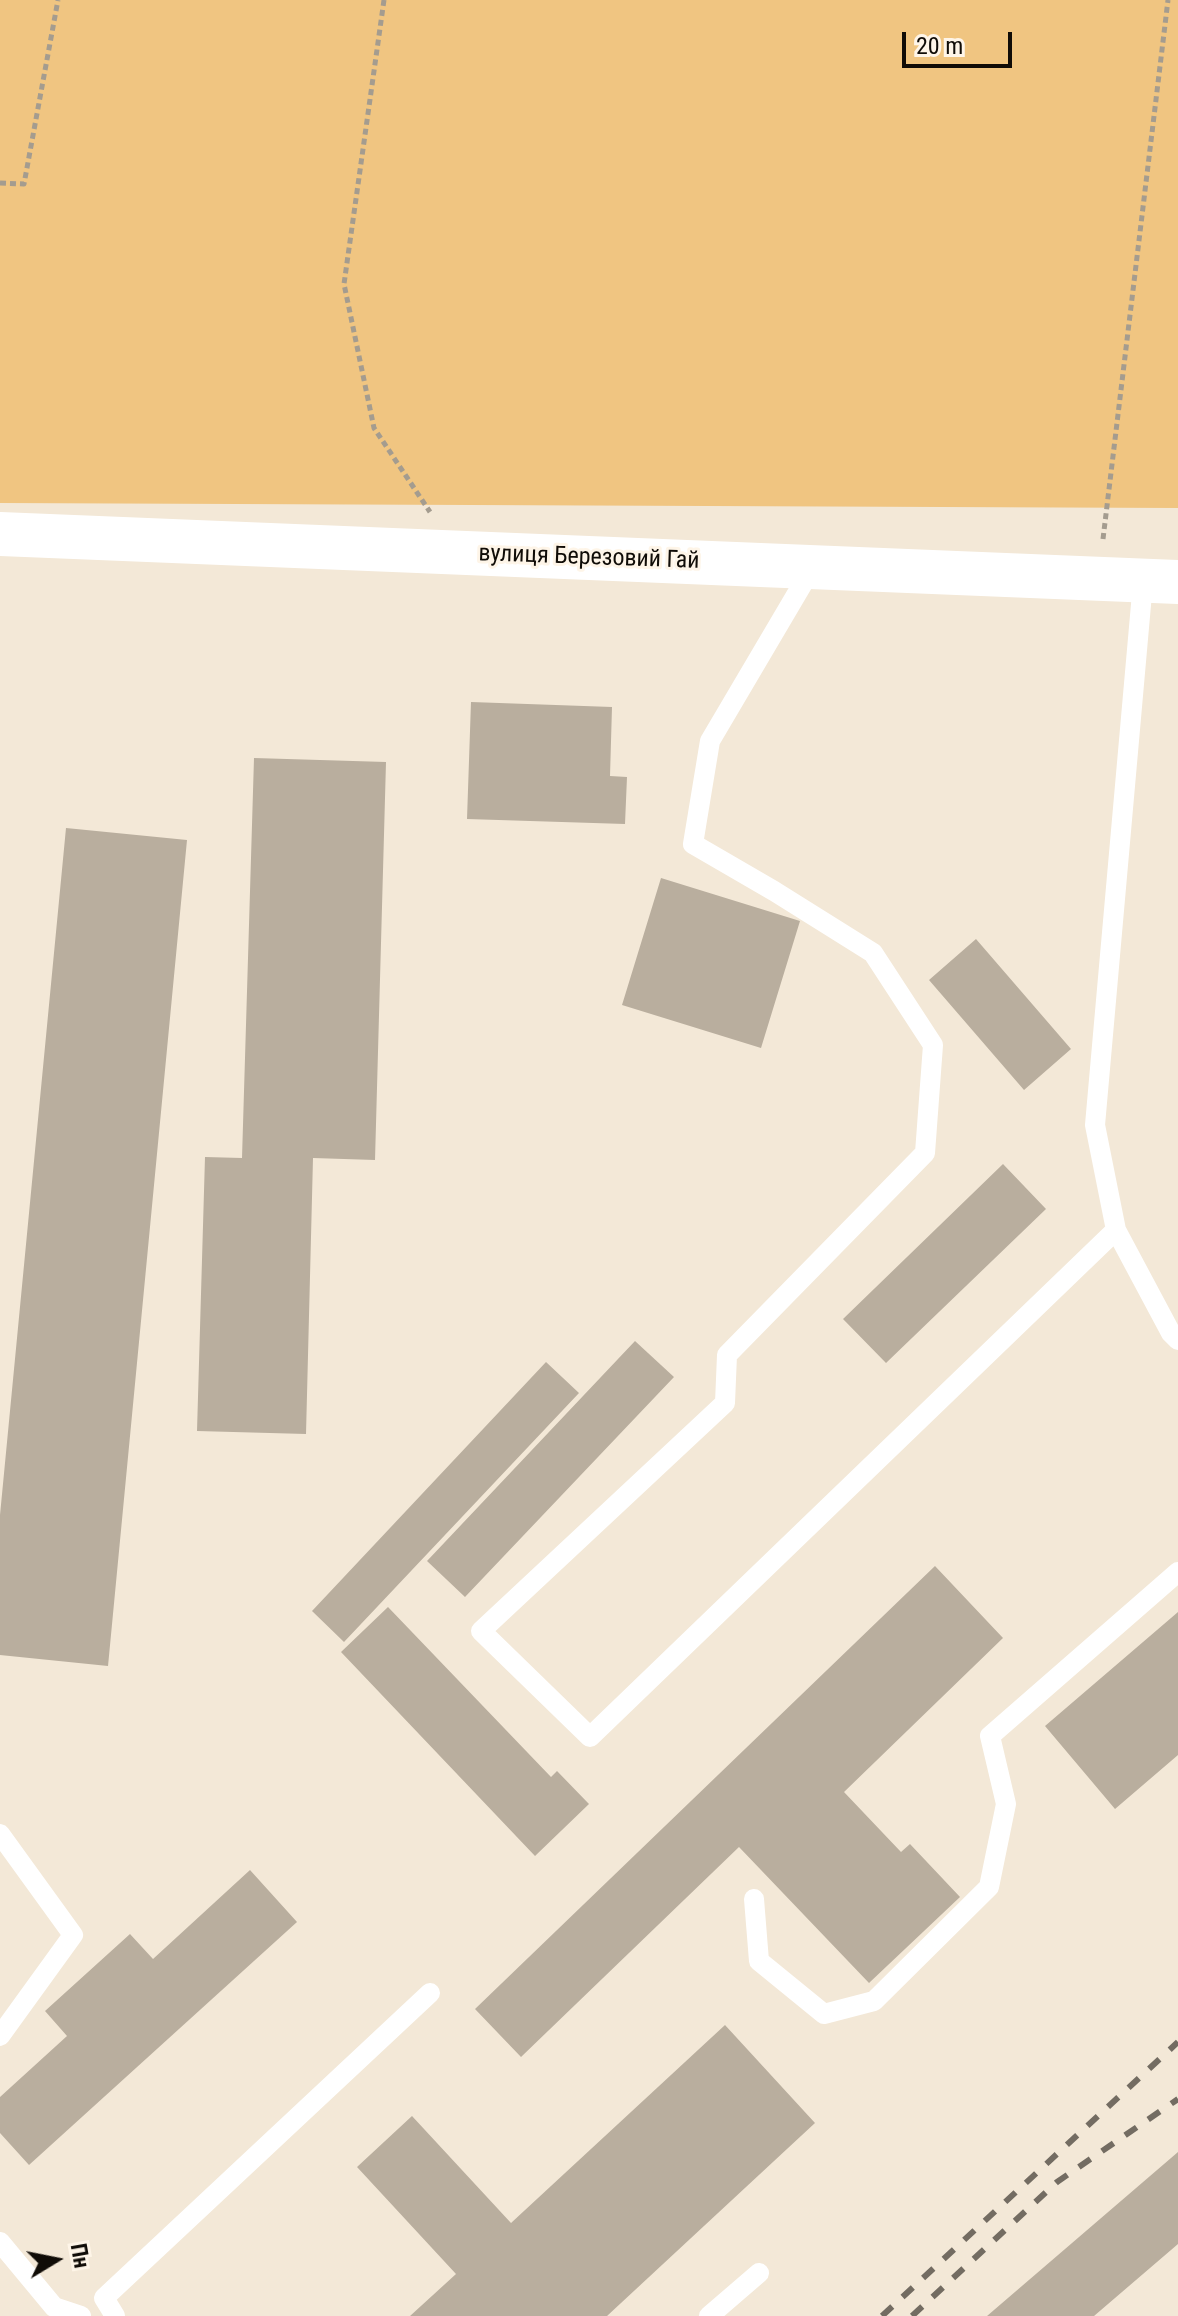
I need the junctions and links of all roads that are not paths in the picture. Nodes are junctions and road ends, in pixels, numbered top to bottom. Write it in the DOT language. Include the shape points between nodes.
graph roads {
  1 [pos="0,534"];
  2 [pos="812,568"];
  3 [pos="1160,582"];
  4 [pos="1116,1230"];
  5 [pos="1178,1340"];
  6 [pos="1178,1572"];
  7 [pos="0,1834"];
  8 [pos="754,1899"];
  9 [pos="430,1993"];
  10 [pos="0,2036"];
  11 [pos="0,2242"];
  12 [pos="759,2273"];
  13 [pos="81,2316"];
  14 [pos="115,2316"];
  15 [pos="709,2316"];
  1 -- 2 [label="street, вулиця Березовий Гай"];
  2 -- 3 [label="street, вулиця Березовий Гай"];
  2 -- 4 [label="lane" via="710,741 693,844 873,953 933,1045 925,1153 727,1355 725,1403 481,1631 590,1737"];
  3 -- 4 [label="lane" via="1095,1125"];
  4 -- 5 [label="lane"];
  6 -- 8 [label="lane" via="990,1736 1006,1804 989,1887 874,2001 824,2014 759,1961"];
  7 -- 10 [label="lane" via="73,1935"];
  9 -- 14 [label="lane" via="104,2298"];
  11 -- 13 [label="lane" via="54,2307"];
  12 -- 15 [label="lane"];
}
